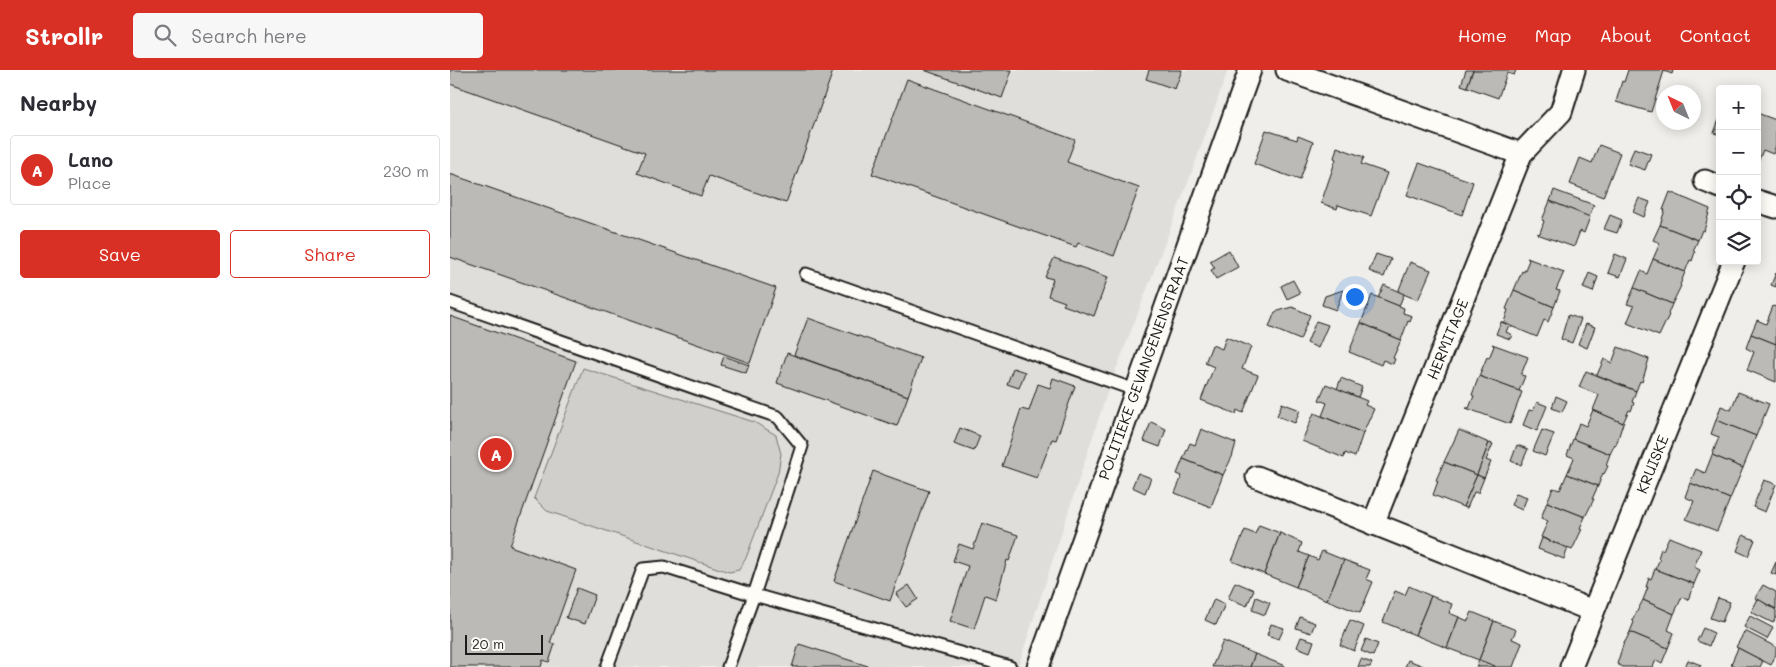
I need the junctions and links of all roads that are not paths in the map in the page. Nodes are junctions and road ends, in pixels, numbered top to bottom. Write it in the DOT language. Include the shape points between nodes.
graph roads {
  1 [pos="1250,70"];
  2 [pos="1287,70"];
  3 [pos="1574,70"];
  4 [pos="1522,154"];
  5 [pos="1732,265"];
  6 [pos="806,274"];
  7 [pos="450,302"];
  8 [pos="1135,390"];
  9 [pos="1257,477"];
  10 [pos="1373,524"];
  11 [pos="754,595"];
  12 [pos="1593,611"];
  13 [pos="607,667"];
  14 [pos="728,667"];
  15 [pos="1010,667"];
  16 [pos="1038,667"];
  17 [pos="1571,667"];
  1 -- 8 [label="street, POLITIEKE GEVANGENENSTRAAT"];
  2 -- 4 [label="street"];
  3 -- 4 [label="street, HERMITAGE" via="1561,112"];
  4 -- 10 [label="street, HERMITAGE"];
  5 -- 12 [label="street, KRUISKE"];
  6 -- 8 [label="lane"];
  7 -- 11 [label="lane" via="778,417 802,446"];
  8 -- 16 [label="street, POLITIEKE GEVANGENENSTRAAT"];
  9 -- 10 [label="street"];
  10 -- 12 [label="street"];
  11 -- 13 [label="lane" via="664,567 643,569"];
  11 -- 14 [label="lane"];
  11 -- 15 [label="lane"];
  12 -- 17 [label="street, KRUISKE"];
}
